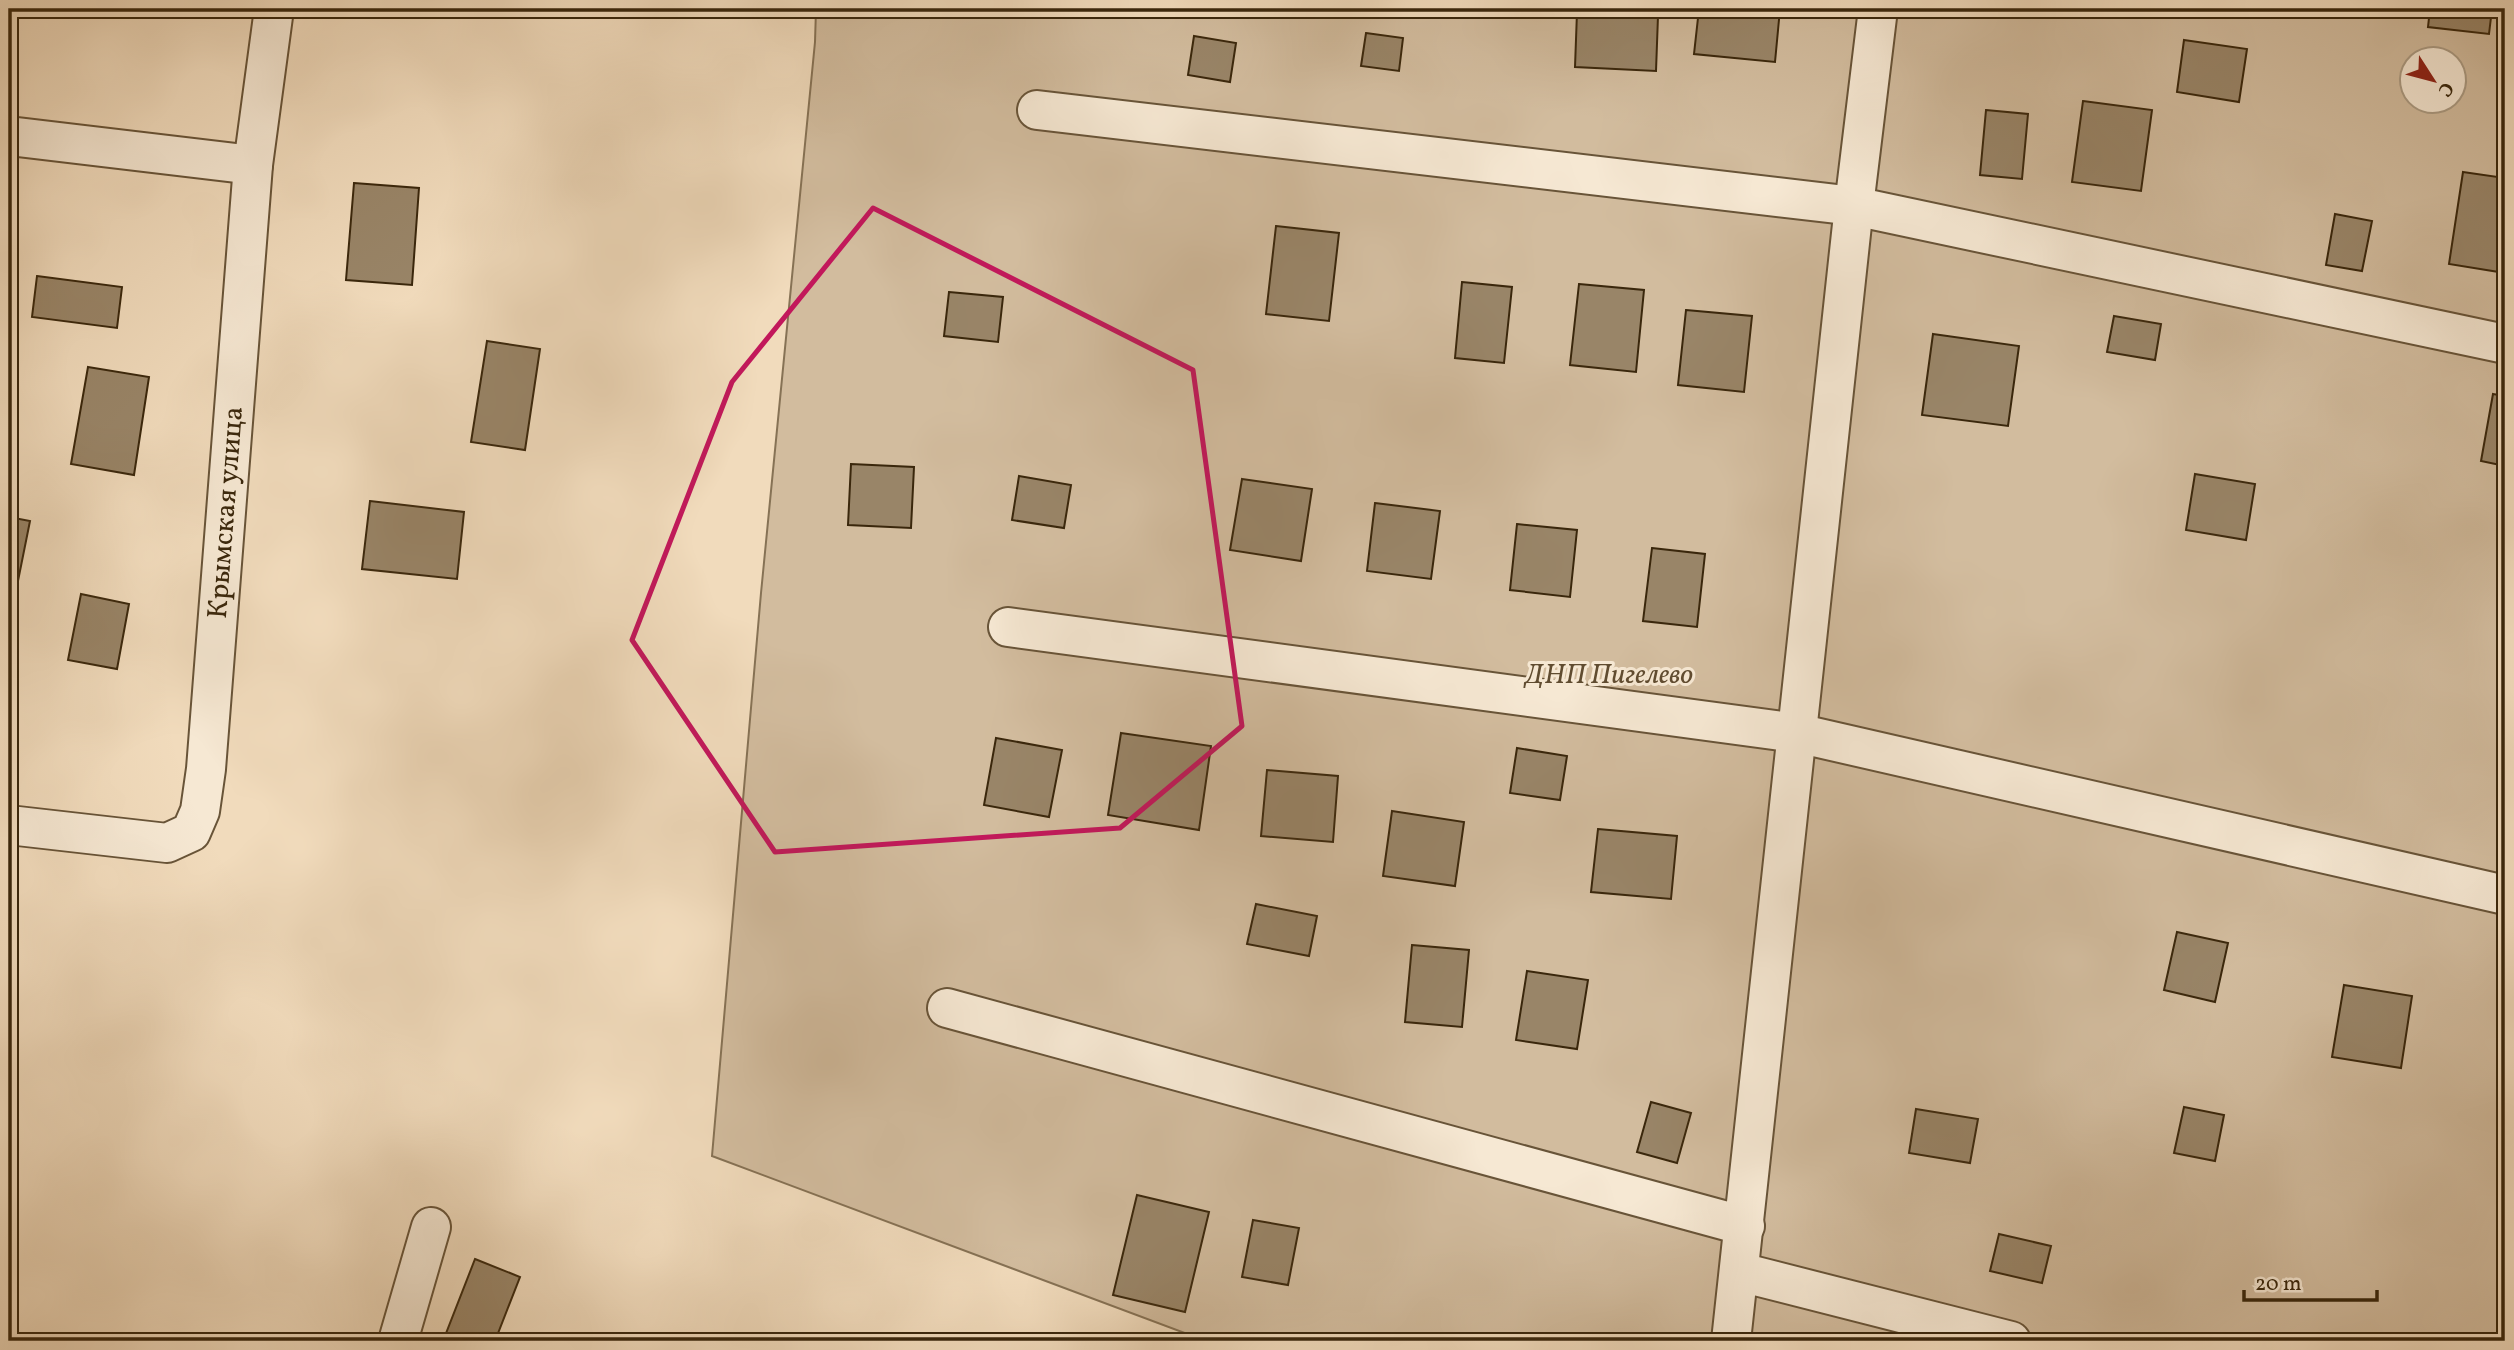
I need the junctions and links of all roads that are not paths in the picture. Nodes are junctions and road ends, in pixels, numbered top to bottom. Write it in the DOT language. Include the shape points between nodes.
graph roads {
  1 [pos="274,9"];
  2 [pos="1878,9"];
  3 [pos="1037,110"];
  4 [pos="9,136"];
  5 [pos="253,165"];
  6 [pos="1854,206"];
  7 [pos="2505,344"];
  8 [pos="1008,627"];
  9 [pos="1797,733"];
  10 [pos="9,825"];
  11 [pos="2505,895"];
  12 [pos="947,1008"];
  13 [pos="1745,1226"];
  14 [pos="431,1227"];
  15 [pos="1740,1272"];
  16 [pos="398,1341"];
  17 [pos="1731,1341"];
  18 [pos="2011,1341"];
  1 -- 5 [label="street, Крымская улица"];
  2 -- 6 [label="street"];
  3 -- 6 [label="street"];
  4 -- 5 [label="street"];
  5 -- 10 [label="street, Крымская улица" via="200,811 191,832 167,843"];
  6 -- 7 [label="street"];
  6 -- 9 [label="street"];
  8 -- 9 [label="street"];
  9 -- 11 [label="street"];
  9 -- 13 [label="street"];
  12 -- 13 [label="street"];
  13 -- 15 [label="street"];
  14 -- 16 [label="street"];
  15 -- 17 [label="street"];
  15 -- 18 [label="street"];
}
